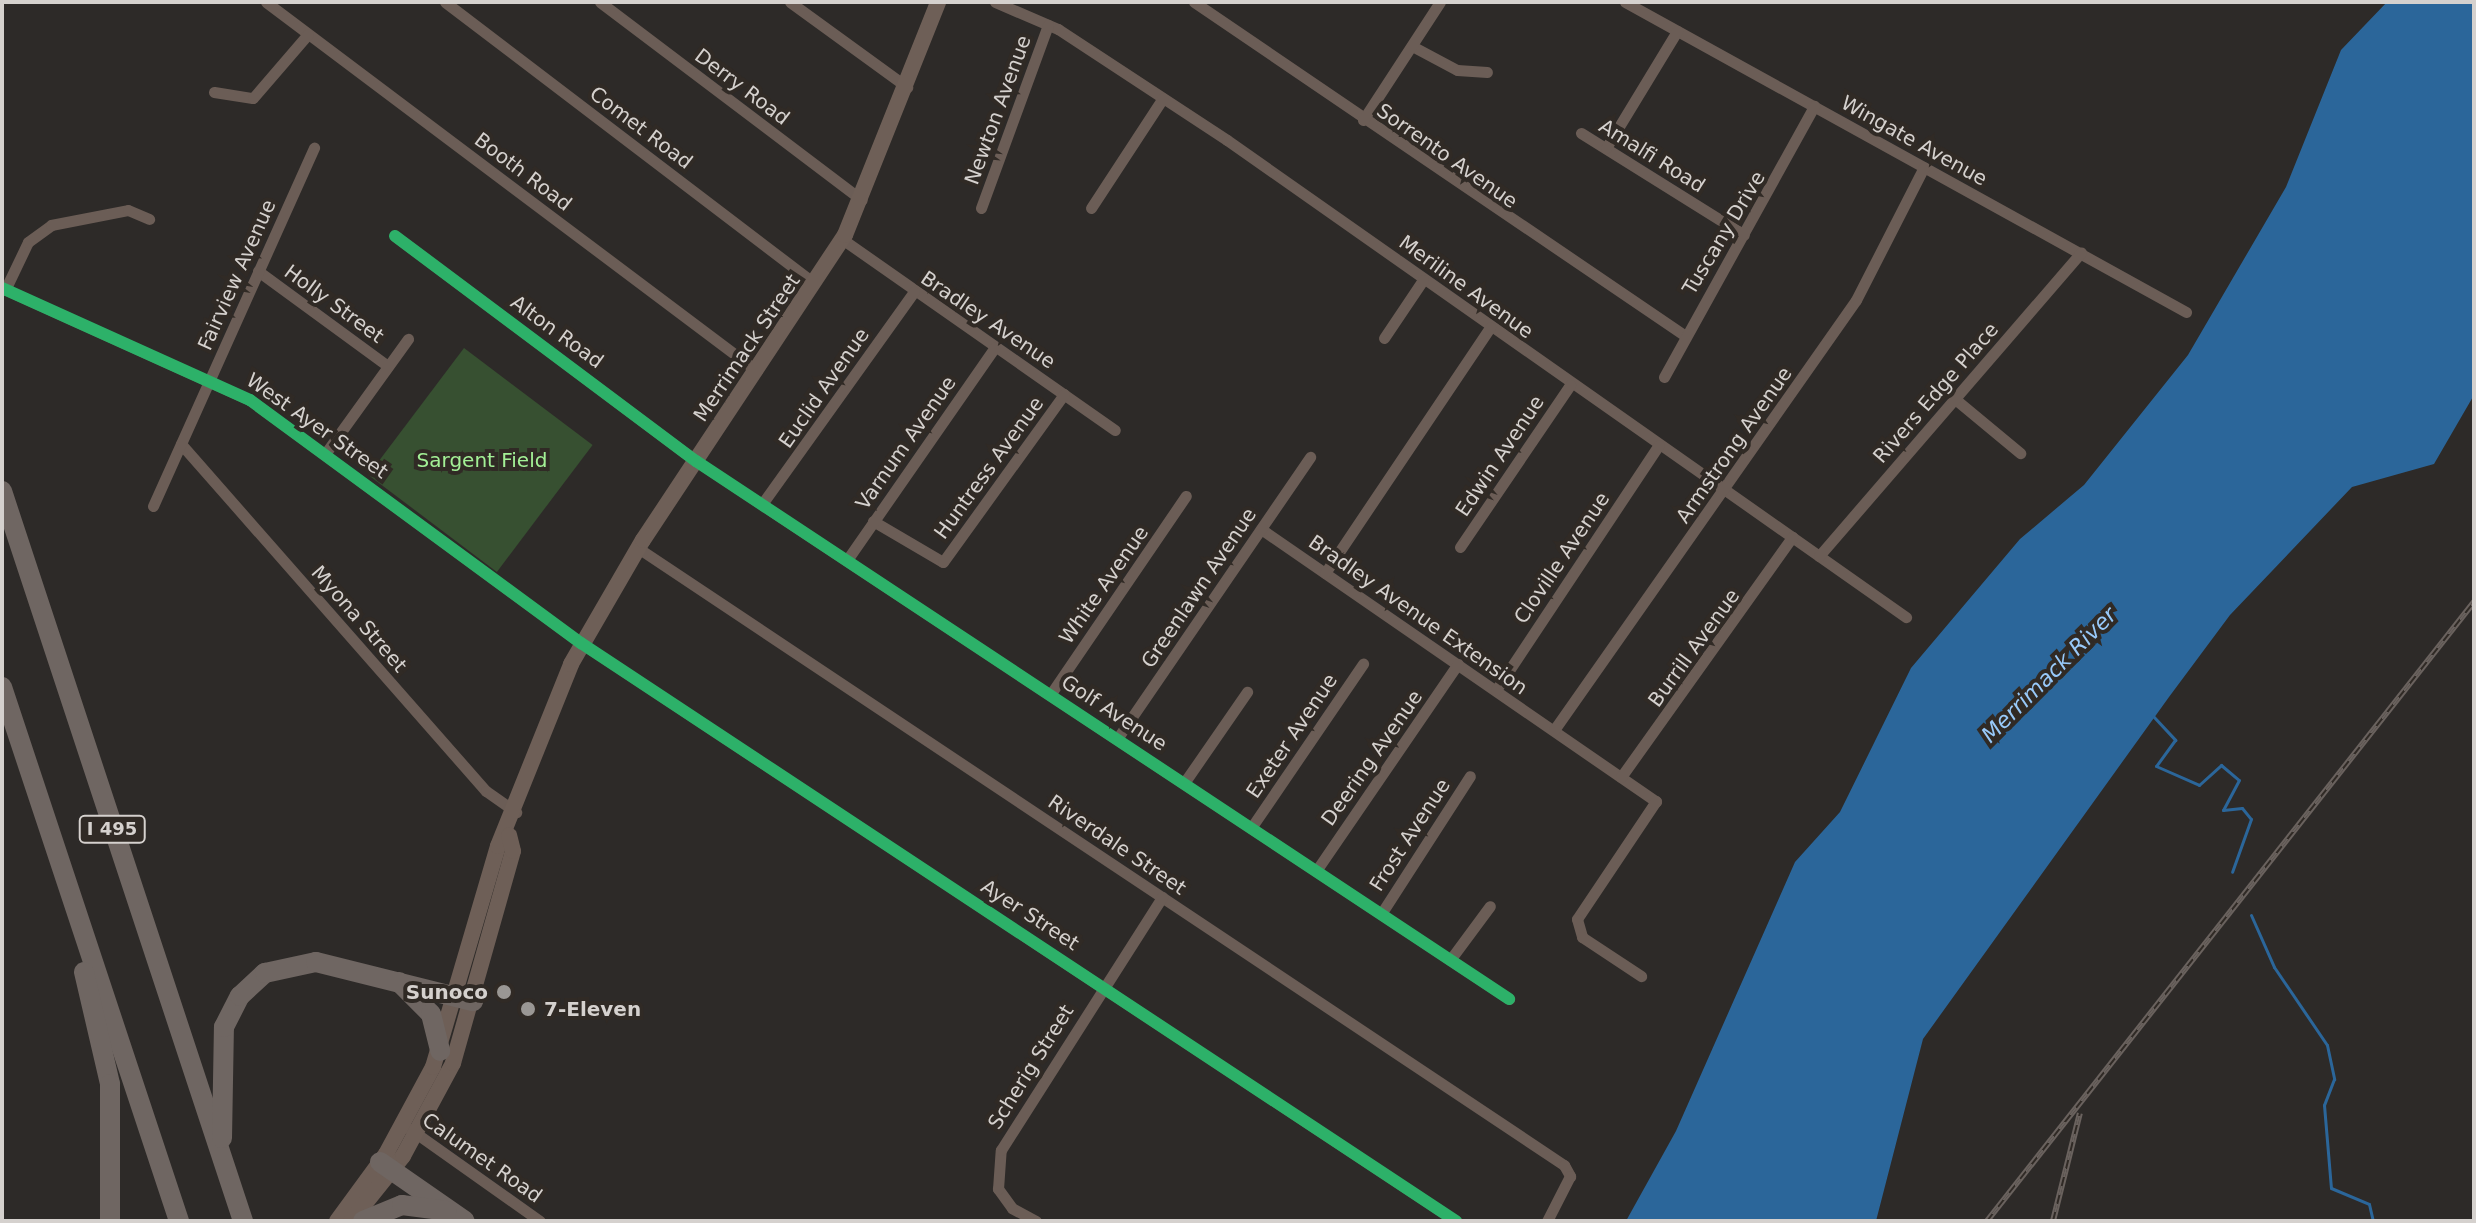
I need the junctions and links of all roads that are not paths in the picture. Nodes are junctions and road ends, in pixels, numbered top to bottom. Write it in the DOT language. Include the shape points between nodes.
graph roads {
  1 [pos="266,2"];
  2 [pos="445,2"];
  3 [pos="600,2"];
  4 [pos="790,2"];
  5 [pos="938,2"];
  6 [pos="995,2"];
  7 [pos="1194,2"];
  8 [pos="1440,2"];
  9 [pos="1625,2"];
  10 [pos="1048,25"];
  11 [pos="1677,31"];
  12 [pos="308,34"];
  13 [pos="1412,46"];
  14 [pos="1487,72"];
  15 [pos="907,87"];
  16 [pos="214,92"];
  17 [pos="1163,98"];
  18 [pos="1814,106"];
  19 [pos="1363,120"];
  20 [pos="1581,133"];
  21 [pos="314,147"];
  22 [pos="1606,148"];
  23 [pos="1924,167"];
  24 [pos="862,200"];
  25 [pos="981,208"];
  26 [pos="1091,208"];
  27 [pos="149,219"];
  28 [pos="1744,235"];
  29 [pos="395,236"];
  30 [pos="842,239"];
  31 [pos="2081,253"];
  32 [pos="258,271"];
  33 [pos="1423,280"];
  34 [pos="814,283"];
  35 [pos="4,289"];
  36 [pos="914,292"];
  37 [pos="2186,312"];
  38 [pos="1490,327"];
  39 [pos="1684,335"];
  40 [pos="1384,338"];
  41 [pos="408,339"];
  42 [pos="995,347"];
  43 [pos="388,366"];
  44 [pos="757,371"];
  45 [pos="1664,377"];
  46 [pos="210,379"];
  47 [pos="1570,385"];
  48 [pos="1064,394"];
  49 [pos="1955,399"];
  50 [pos="1115,430"];
  51 [pos="181,444"];
  52 [pos="1659,445"];
  53 [pos="2020,453"];
  54 [pos="325,454"];
  55 [pos="1310,457"];
  56 [pos="696,461"];
  57 [pos="2,491"];
  58 [pos="1723,491"];
  59 [pos="1186,496"];
  60 [pos="762,504"];
  61 [pos="153,506"];
  62 [pos="873,521"];
  63 [pos="1261,529"];
  64 [pos="1792,537"];
  65 [pos="1460,547"];
  66 [pos="638,548"];
  67 [pos="1819,556"];
  68 [pos="847,560"];
  69 [pos="1325,573"];
  70 [pos="1906,617"];
  71 [pos="581,643"];
  72 [pos="1363,664"];
  73 [pos="1458,664"];
  74 [pos="2,687"];
  75 [pos="1496,690"];
  76 [pos="1247,692"];
  77 [pos="1050,695"];
  78 [pos="1554,730"];
  79 [pos="1117,739"];
  80 [pos="1470,776"];
  81 [pos="1621,777"];
  82 [pos="1184,783"];
  83 [pos="516,812"];
  84 [pos="1251,828"];
  85 [pos="1316,871"];
  86 [pos="1162,897"];
  87 [pos="73,904"];
  88 [pos="1490,906"];
  89 [pos="1381,914"];
  90 [pos="1450,960"];
  91 [pos="1641,976"];
  92 [pos="399,982"];
  93 [pos="1103,987"];
  94 [pos="465,998"];
  95 [pos="1509,999"];
  96 [pos="440,1051"];
  97 [pos="410,1129"];
  98 [pos="225,1166"];
  99 [pos="387,1166"];
  100 [pos="1012,1208"];
  101 [pos="460,1217"];
  102 [pos="110,1221"];
  103 [pos="179,1221"];
  104 [pos="243,1221"];
  105 [pos="337,1221"];
  106 [pos="351,1221"];
  107 [pos="363,1221"];
  108 [pos="540,1221"];
  109 [pos="1016,1221"];
  110 [pos="1036,1221"];
  111 [pos="1456,1221"];
  112 [pos="1547,1221"];
  1 -- 12 [label="street, Booth Road"];
  2 -- 34 [label="street, Comet Road"];
  3 -- 24 [label="street, Derry Road"];
  4 -- 15 [label="street"];
  5 -- 15 [label="main road, Merrimack Street"];
  6 -- 10 [label="street, Meriline Avenue"];
  7 -- 19 [label="street, Sorrento Avenue"];
  8 -- 13 [label="street"];
  9 -- 11 [label="street, Wingate Avenue"];
  10 -- 17 [label="street, Meriline Avenue"];
  10 -- 25 [label="street, Newton Avenue"];
  11 -- 18 [label="street, Wingate Avenue"];
  11 -- 22 [label="street"];
  12 -- 16 [label="street" via="261,93 240,100"];
  12 -- 44 [label="street, Booth Road"];
  13 -- 14 [label="street" via="1457,70"];
  13 -- 19 [label="street"];
  15 -- 24 [label="main road, Merrimack Street"];
  17 -- 26 [label="street"];
  17 -- 33 [label="street, Meriline Avenue"];
  18 -- 23 [label="street, Wingate Avenue"];
  18 -- 28 [label="street, Tuscany Drive"];
  19 -- 39 [label="street, Sorrento Avenue"];
  20 -- 22 [label="street, Amalfi Road"];
  21 -- 32 [label="street, Fairview Avenue"];
  22 -- 28 [label="street, Amalfi Road"];
  23 -- 31 [label="street, Wingate Avenue"];
  23 -- 58 [label="street, Armstrong Avenue" via="1856,300"];
  24 -- 30 [label="main road, Merrimack Street"];
  27 -- 35 [label="street" via="128,210 51,225 28,242"];
  28 -- 39 [label="street, Tuscany Drive"];
  29 -- 56 [label="street, Alton Road"];
  30 -- 34 [label="main road, Merrimack Street"];
  30 -- 36 [label="street, Bradley Avenue"];
  31 -- 37 [label="street, Wingate Avenue"];
  31 -- 49 [label="street, Rivers Edge Place"];
  32 -- 43 [label="street, Holly Street"];
  32 -- 46 [label="street, Fairview Avenue"];
  33 -- 38 [label="street, Meriline Avenue"];
  33 -- 40 [label="street"];
  34 -- 44 [label="main road, Merrimack Street"];
  35 -- 46 [label="street, West Ayer Street"];
  36 -- 42 [label="street, Bradley Avenue"];
  36 -- 60 [label="street, Euclid Avenue"];
  38 -- 47 [label="street, Meriline Avenue"];
  38 -- 69 [label="street"];
  39 -- 45 [label="street, Tuscany Drive"];
  41 -- 43 [label="street"];
  42 -- 48 [label="street, Bradley Avenue"];
  42 -- 62 [label="street, Varnum Avenue"];
  43 -- 54 [label="street"];
  44 -- 56 [label="main road, Merrimack Street"];
  46 -- 51 [label="street, Fairview Avenue"];
  46 -- 54 [label="street, West Ayer Street"];
  47 -- 52 [label="street, Meriline Avenue"];
  47 -- 65 [label="street, Edwin Avenue"];
  48 -- 50 [label="street, Bradley Avenue"];
  48 -- 62 [label="street, Huntress Avenue" via="943,562"];
  49 -- 53 [label="street"];
  49 -- 67 [label="street, Rivers Edge Place"];
  51 -- 61 [label="street, Fairview Avenue"];
  51 -- 83 [label="street, Myona Street" via="486,791"];
  52 -- 58 [label="street, Meriline Avenue"];
  52 -- 75 [label="street, Cloville Avenue"];
  54 -- 71 [label="street, West Ayer Street"];
  55 -- 63 [label="street, Greenlawn Avenue"];
  56 -- 60 [label="street, Golf Avenue"];
  56 -- 66 [label="main road, Merrimack Street"];
  57 -- 98 [label="highway, I 495"];
  58 -- 64 [label="street, Meriline Avenue"];
  58 -- 78 [label="street, Armstrong Avenue"];
  59 -- 77 [label="street, White Avenue"];
  60 -- 68 [label="street, Golf Avenue"];
  62 -- 68 [label="street, Varnum Avenue"];
  63 -- 69 [label="street, Bradley Avenue Extension"];
  63 -- 79 [label="street, Greenlawn Avenue"];
  64 -- 67 [label="street, Meriline Avenue"];
  64 -- 81 [label="street, Burrill Avenue"];
  66 -- 71 [label="main road, Merrimack Street"];
  66 -- 86 [label="street, Riverdale Street"];
  67 -- 70 [label="street, Meriline Avenue"];
  68 -- 77 [label="street, Golf Avenue"];
  69 -- 73 [label="street, Bradley Avenue Extension"];
  71 -- 83 [label="main road, Merrimack Street"];
  71 -- 93 [label="street, Ayer Street"];
  72 -- 84 [label="street, Exeter Avenue"];
  73 -- 75 [label="street, Bradley Avenue Extension"];
  73 -- 85 [label="street, Deering Avenue"];
  74 -- 87 [label="highway, I 495"];
  75 -- 78 [label="street, Bradley Avenue Extension"];
  76 -- 82 [label="street"];
  77 -- 79 [label="street, Golf Avenue"];
  78 -- 81 [label="street"];
  79 -- 82 [label="street, Golf Avenue"];
  80 -- 89 [label="street, Frost Avenue"];
  81 -- 91 [label="street" via="1656,801 1577,926"];
  82 -- 84 [label="street, Golf Avenue"];
  83 -- 94 [label="main road, Merrimack Street" via="509,835 498,846"];
  84 -- 85 [label="street, Golf Avenue"];
  85 -- 89 [label="street, Golf Avenue"];
  86 -- 93 [label="street, Scherig Street"];
  86 -- 112 [label="street, Riverdale Street" via="1557,1160 1570,1176"];
  87 -- 102 [label="highway" via="110,1084"];
  87 -- 103 [label="highway, I 495"];
  88 -- 90 [label="street"];
  89 -- 90 [label="street, Golf Avenue"];
  90 -- 95 [label="street, Golf Avenue"];
  92 -- 94 [label="highway"];
  92 -- 96 [label="highway" via="431,1014"];
  92 -- 98 [label="highway" via="304,961 265,973 240,996 220,1053"];
  93 -- 100 [label="street, Scherig Street" via="1007,1134 996,1181"];
  93 -- 111 [label="street, Ayer Street"];
  94 -- 96 [label="main road"];
  94 -- 97 [label="main road" via="453,1063"];
  96 -- 97 [label="main road"];
  97 -- 99 [label="main road"];
  97 -- 108 [label="street, Calumet Road"];
  98 -- 104 [label="highway, I 495"];
  99 -- 101 [label="highway"];
  99 -- 105 [label="main road"];
  99 -- 106 [label="main road"];
  100 -- 109 [label="street"];
  100 -- 110 [label="street"];
  101 -- 107 [label="highway" via="402,1205"];
}
